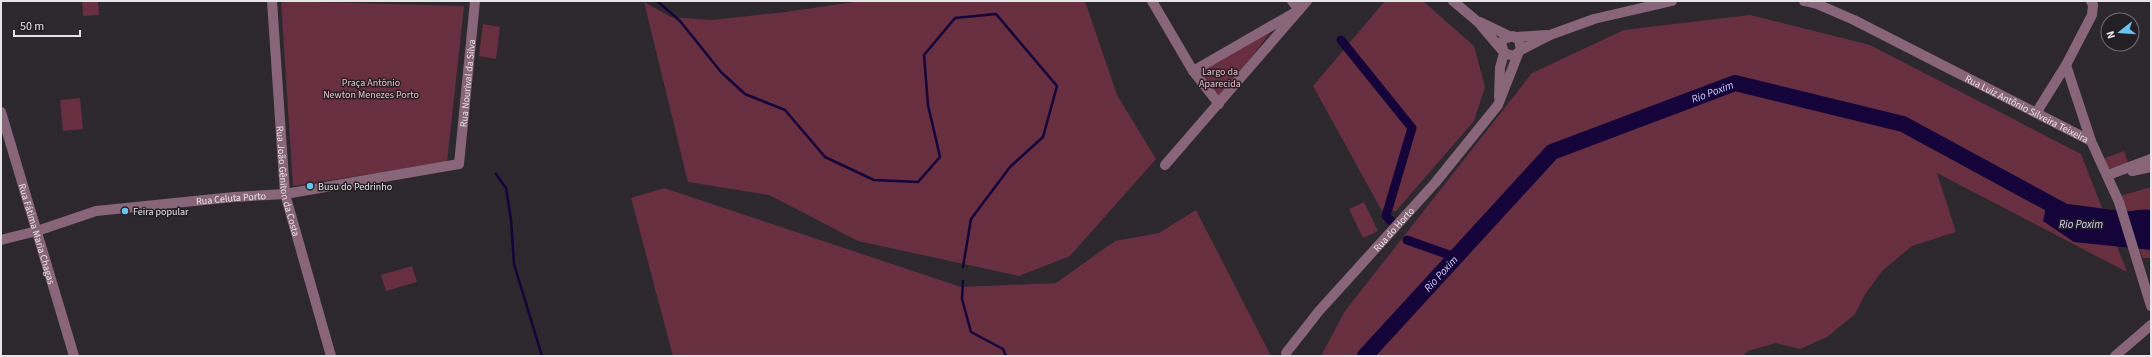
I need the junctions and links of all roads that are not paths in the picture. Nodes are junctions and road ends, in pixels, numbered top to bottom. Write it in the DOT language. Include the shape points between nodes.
graph roads {
  1 [pos="272,1"];
  2 [pos="474,1"];
  3 [pos="1152,1"];
  4 [pos="1292,1"];
  5 [pos="1307,1"];
  6 [pos="1452,1"];
  7 [pos="1672,1"];
  8 [pos="1804,1"];
  9 [pos="2091,1"];
  10 [pos="1299,10"];
  11 [pos="1478,22"];
  12 [pos="1550,35"];
  13 [pos="1513,37"];
  14 [pos="1502,51"];
  15 [pos="1520,52"];
  16 [pos="2066,65"];
  17 [pos="1193,71"];
  18 [pos="1219,104"];
  19 [pos="1498,105"];
  20 [pos="1,112"];
  21 [pos="2036,113"];
  22 [pos="2091,141"];
  23 [pos="2151,159"];
  24 [pos="459,164"];
  25 [pos="1165,165"];
  26 [pos="2151,167"];
  27 [pos="2108,175"];
  28 [pos="285,194"];
  29 [pos="37,231"];
  30 [pos="1,240"];
  31 [pos="2151,306"];
  32 [pos="2151,325"];
  33 [pos="1286,353"];
  34 [pos="74,356"];
  35 [pos="331,356"];
  36 [pos="2115,356"];
  1 -- 28 [label="street, Rua João Gêniton da Costa"];
  2 -- 24 [label="street, Rua Nourival da Silva"];
  3 -- 17 [label="street"];
  4 -- 10 [label="street"];
  5 -- 10 [label="street"];
  6 -- 11 [label="street"];
  7 -- 12 [label="street" via="1594,19"];
  8 -- 21 [label="street, Rua Luiz Antônio Silveira Teixeira" via="1854,20"];
  9 -- 16 [label="street" via="2092,15"];
  10 -- 17 [label="street"];
  10 -- 18 [label="street"];
  11 -- 13 [label="street"];
  11 -- 14 [label="street"];
  12 -- 13 [label="street"];
  12 -- 15 [label="street"];
  13 -- 14 [label="street" via="1501,43"];
  13 -- 15 [label="street" via="1521,45"];
  14 -- 15 [label="street" via="1508,56"];
  14 -- 19 [label="street"];
  15 -- 19 [label="street, Rua do Horto"];
  16 -- 21 [label="street"];
  16 -- 22 [label="street"];
  17 -- 18 [label="street"];
  18 -- 25 [label="street"];
  19 -- 33 [label="street, Rua do Horto" via="1435,183 1319,311"];
  20 -- 29 [label="street, Rua Fátima Maria Chagas"];
  21 -- 22 [label="street, Rua Luiz Antônio Silveira Teixeira"];
  22 -- 27 [label="street, Rua Luiz Antônio Silveira Teixeira"];
  23 -- 27 [label="street"];
  24 -- 28 [label="street, Rua Celuta Porto"];
  26 -- 27 [label="street"];
  27 -- 31 [label="street, Rua Luiz Antônio Silveira Teixeira" via="2120,202"];
  28 -- 29 [label="street, Rua Celuta Porto" via="101,210"];
  28 -- 35 [label="street, Rua João Gêniton da Costa"];
  29 -- 30 [label="street, Rua Celuta Porto"];
  29 -- 34 [label="street, Rua Fátima Maria Chagas"];
  32 -- 36 [label="street"];
}
